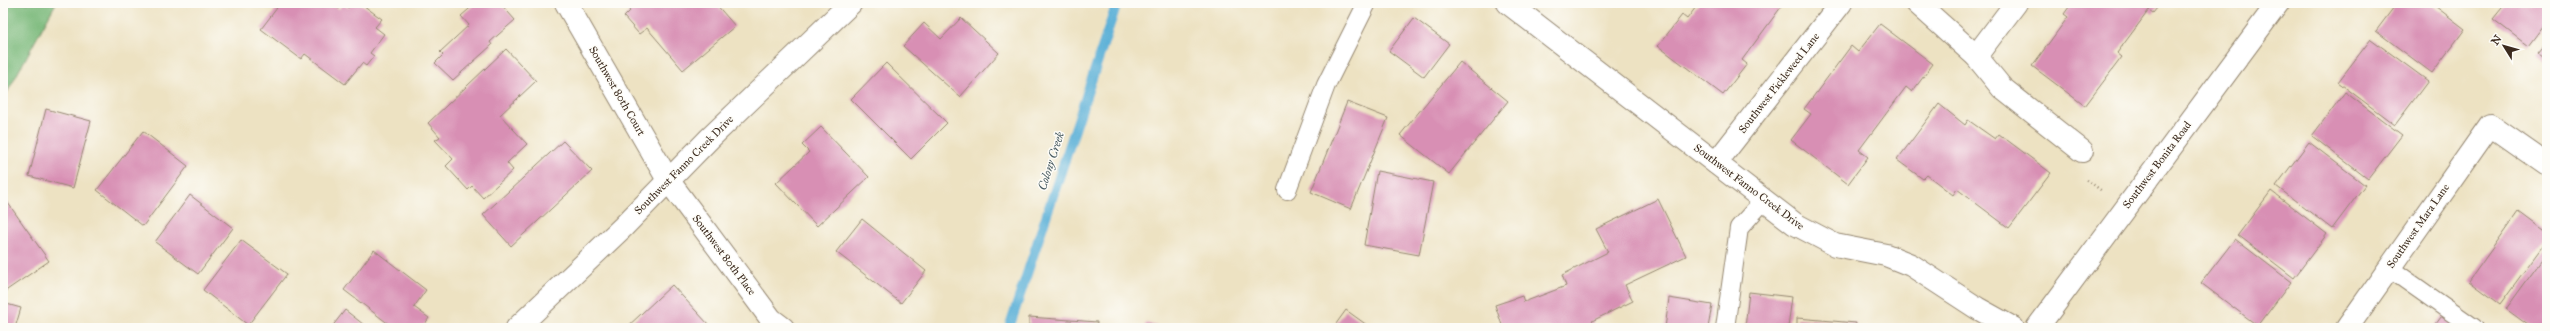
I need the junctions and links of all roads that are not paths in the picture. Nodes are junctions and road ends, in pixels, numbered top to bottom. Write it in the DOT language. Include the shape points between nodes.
graph roads {
  1 [pos="566,3"];
  2 [pos="851,3"];
  3 [pos="1367,3"];
  4 [pos="1508,3"];
  5 [pos="1841,3"];
  6 [pos="1917,3"];
  7 [pos="2016,3"];
  8 [pos="2278,3"];
  9 [pos="1976,56"];
  10 [pos="2082,151"];
  11 [pos="1716,163"];
  12 [pos="2547,165"];
  13 [pos="668,180"];
  14 [pos="1287,190"];
  15 [pos="1764,200"];
  16 [pos="2389,268"];
  17 [pos="517,328"];
  18 [pos="783,328"];
  19 [pos="1725,328"];
  20 [pos="2013,328"];
  21 [pos="2037,328"];
  22 [pos="2347,328"];
  23 [pos="2474,328"];
  1 -- 13 [label="street, Southwest 80th Court"];
  2 -- 13 [label="street, Southwest Fanno Creek Drive"];
  3 -- 14 [label="lane" via="1326,86"];
  4 -- 11 [label="street, Southwest Fanno Creek Drive"];
  5 -- 11 [label="street, Southwest Pickleweed Lane"];
  6 -- 9 [label="street"];
  7 -- 9 [label="street"];
  8 -- 21 [label="street, Southwest Bonita Road"];
  9 -- 10 [label="street" via="2002,88"];
  11 -- 15 [label="street, Southwest Fanno Creek Drive"];
  12 -- 16 [label="street, Southwest Mara Lane" via="2490,125"];
  13 -- 17 [label="street, Southwest Fanno Creek Drive" via="623,227"];
  13 -- 18 [label="street, Southwest 80th Place" via="771,319"];
  15 -- 19 [label="lane" via="1739,228"];
  15 -- 20 [label="street, Southwest Fanno Creek Drive" via="1795,224 1836,245 1886,255 1911,265"];
  16 -- 22 [label="street, Southwest Mara Lane"];
  16 -- 23 [label="lane"];
}
